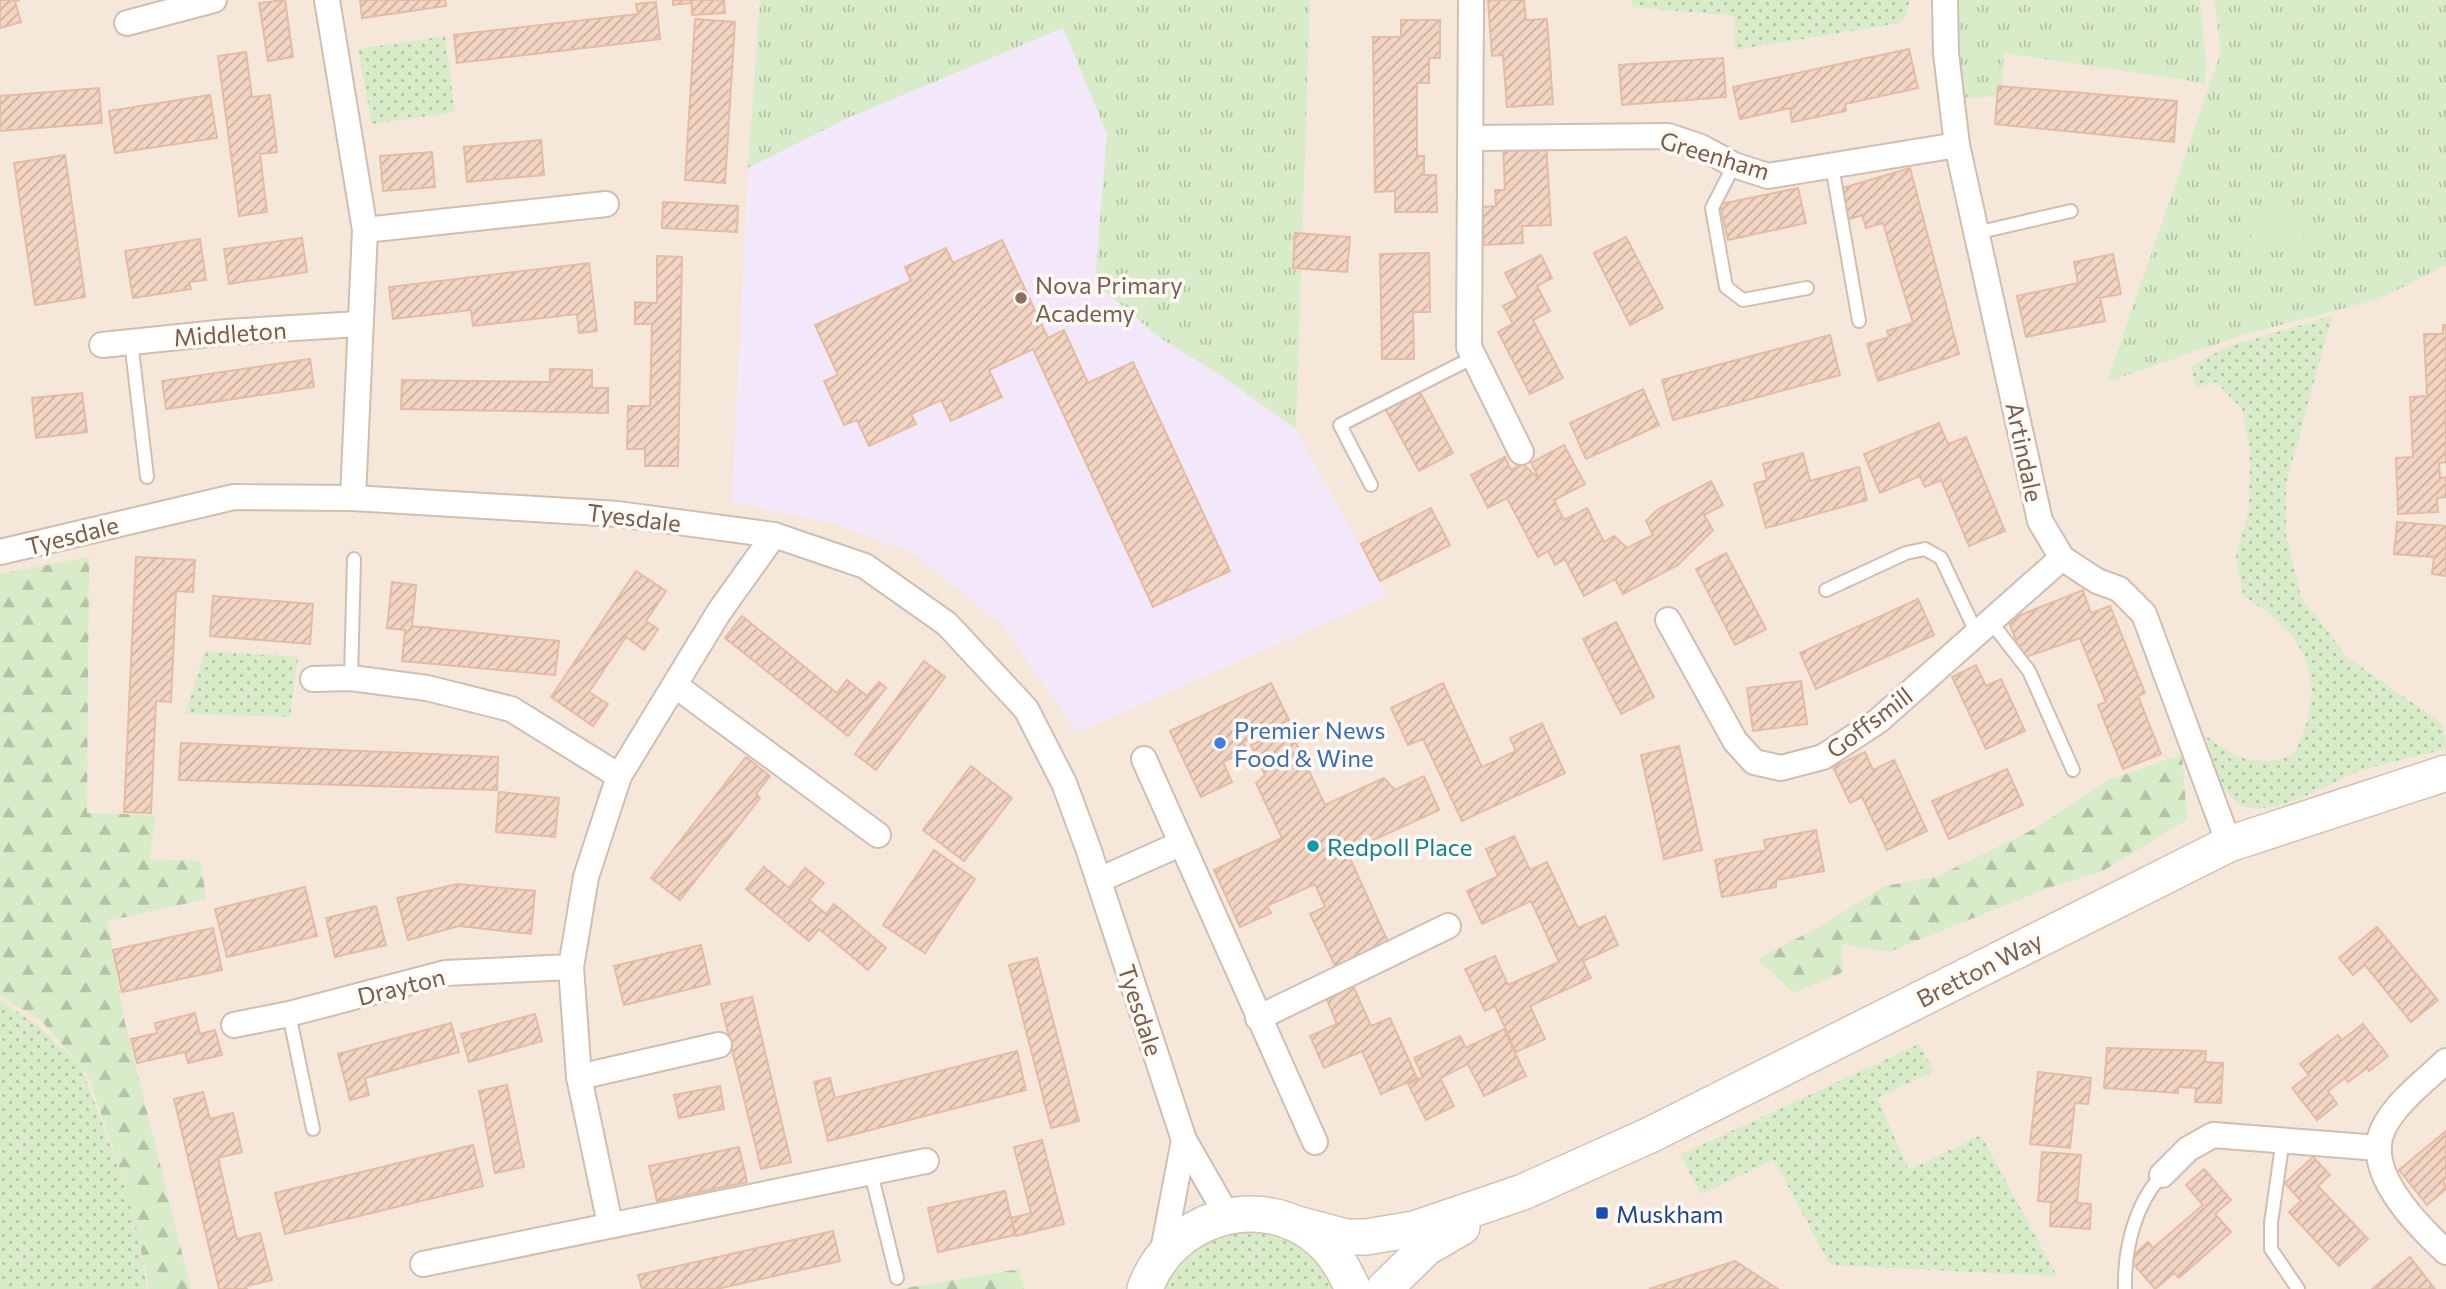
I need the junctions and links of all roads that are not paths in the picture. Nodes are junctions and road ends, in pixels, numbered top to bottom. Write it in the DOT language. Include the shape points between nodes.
graph roads {
  1 [pos="214,0"];
  2 [pos="327,0"];
  3 [pos="1471,0"];
  4 [pos="1945,0"];
  5 [pos="127,23"];
  6 [pos="1471,138"];
  7 [pos="1957,145"];
  8 [pos="1734,165"];
  9 [pos="1832,166"];
  10 [pos="606,204"];
  11 [pos="2071,211"];
  12 [pos="365,230"];
  13 [pos="1976,233"];
  14 [pos="1807,288"];
  15 [pos="1859,321"];
  16 [pos="359,324"];
  17 [pos="131,341"];
  18 [pos="102,345"];
  19 [pos="1474,357"];
  20 [pos="1521,452"];
  21 [pos="147,477"];
  22 [pos="1371,485"];
  23 [pos="353,498"];
  24 [pos="774,535"];
  25 [pos="0,552"];
  26 [pos="2062,558"];
  27 [pos="354,559"];
  28 [pos="1826,590"];
  29 [pos="1668,620"];
  30 [pos="1984,628"];
  31 [pos="351,678"];
  32 [pos="313,679"];
  33 [pos="676,686"];
  34 [pos="1144,759"];
  35 [pos="2073,770"];
  36 [pos="2446,773"];
  37 [pos="619,776"];
  38 [pos="878,835"];
  39 [pos="1180,844"];
  40 [pos="2229,844"];
  41 [pos="1099,880"];
  42 [pos="1448,926"];
  43 [pos="571,967"];
  44 [pos="289,1014"];
  45 [pos="1258,1018"];
  46 [pos="234,1024"];
  47 [pos="719,1045"];
  48 [pos="2446,1061"];
  49 [pos="579,1077"];
  50 [pos="313,1129"];
  51 [pos="2283,1139"];
  52 [pos="1184,1140"];
  53 [pos="1315,1142"];
  54 [pos="2379,1148"];
  55 [pos="926,1161"];
  56 [pos="871,1172"];
  57 [pos="2162,1175"];
  58 [pos="1523,1192"];
  59 [pos="1227,1215"];
  60 [pos="610,1224"];
  61 [pos="1297,1224"];
  62 [pos="2446,1252"];
  63 [pos="1162,1256"];
  64 [pos="424,1264"];
  65 [pos="897,1278"];
  66 [pos="1145,1289"];
  67 [pos="1353,1289"];
  68 [pos="1384,1289"];
  69 [pos="2125,1289"];
  70 [pos="2298,1289"];
  1 -- 5 [label="street"];
  2 -- 12 [label="street"];
  3 -- 6 [label="street"];
  4 -- 7 [label="street, Artindale"];
  6 -- 8 [label="street, Greenham" via="1668,136"];
  6 -- 19 [label="street" via="1469,347"];
  7 -- 9 [label="street, Greenham"];
  7 -- 13 [label="street, Artindale"];
  8 -- 9 [label="street, Greenham" via="1768,176"];
  8 -- 14 [label="lane" via="1712,208 1726,287 1743,300"];
  9 -- 15 [label="lane"];
  10 -- 12 [label="street"];
  11 -- 13 [label="lane"];
  12 -- 16 [label="street"];
  13 -- 26 [label="street, Artindale" via="2039,522"];
  16 -- 17 [label="street, Middleton"];
  16 -- 23 [label="street"];
  17 -- 18 [label="street, Middleton"];
  17 -- 21 [label="lane"];
  19 -- 20 [label="street"];
  19 -- 22 [label="lane" via="1340,425"];
  23 -- 24 [label="street, Tyesdale" via="618,514"];
  23 -- 25 [label="street, Tyesdale" via="234,497"];
  24 -- 33 [label="street" via="719,612"];
  24 -- 41 [label="street, Tyesdale" via="865,566 956,633 1026,709 1064,783"];
  26 -- 30 [label="street, Goffsmill"];
  26 -- 40 [label="street, Artindale" via="2119,589 2144,614"];
  27 -- 31 [label="lane"];
  28 -- 30 [label="lane" via="1906,553 1925,549 1941,558"];
  29 -- 30 [label="street, Goffsmill" via="1735,741 1754,762 1780,768 1823,757 1878,721"];
  30 -- 35 [label="lane" via="2029,671"];
  31 -- 32 [label="street"];
  31 -- 37 [label="street" via="427,688 511,709"];
  33 -- 37 [label="street"];
  33 -- 38 [label="street"];
  34 -- 39 [label="street"];
  36 -- 40 [label="street, Bretton Way"];
  37 -- 43 [label="street" via="586,877"];
  39 -- 41 [label="street"];
  39 -- 45 [label="street"];
  40 -- 58 [label="street, Bretton Way" via="1650,1135"];
  41 -- 52 [label="street, Tyesdale"];
  42 -- 45 [label="street"];
  43 -- 44 [label="street, Drayton" via="444,973"];
  43 -- 49 [label="street"];
  44 -- 46 [label="street, Drayton"];
  44 -- 50 [label="lane"];
  45 -- 53 [label="street"];
  47 -- 49 [label="street"];
  48 -- 54 [label="street" via="2390,1116"];
  49 -- 60 [label="street"];
  51 -- 54 [label="street"];
  51 -- 57 [label="street" via="2213,1135 2188,1149"];
  51 -- 70 [label="lane" via="2271,1249"];
  52 -- 59 [label="street, Tyesdale"];
  52 -- 63 [label="street, Tyesdale"];
  54 -- 62 [label="street" via="2385,1177 2400,1205"];
  55 -- 56 [label="street"];
  56 -- 60 [label="street"];
  56 -- 65 [label="lane"];
  57 -- 69 [label="lane" via="2146,1192 2137,1212"];
  58 -- 61 [label="street, Bretton Way" via="1414,1229 1366,1237 1346,1237"];
  58 -- 68 [label="street, Bretton Way" via="1426,1248"];
  59 -- 61 [label="street, Bretton Way" via="1263,1214"];
  59 -- 63 [label="street" via="1191,1230"];
  60 -- 64 [label="street"];
  61 -- 67 [label="street" via="1340,1262"];
  63 -- 66 [label="street"];
}
